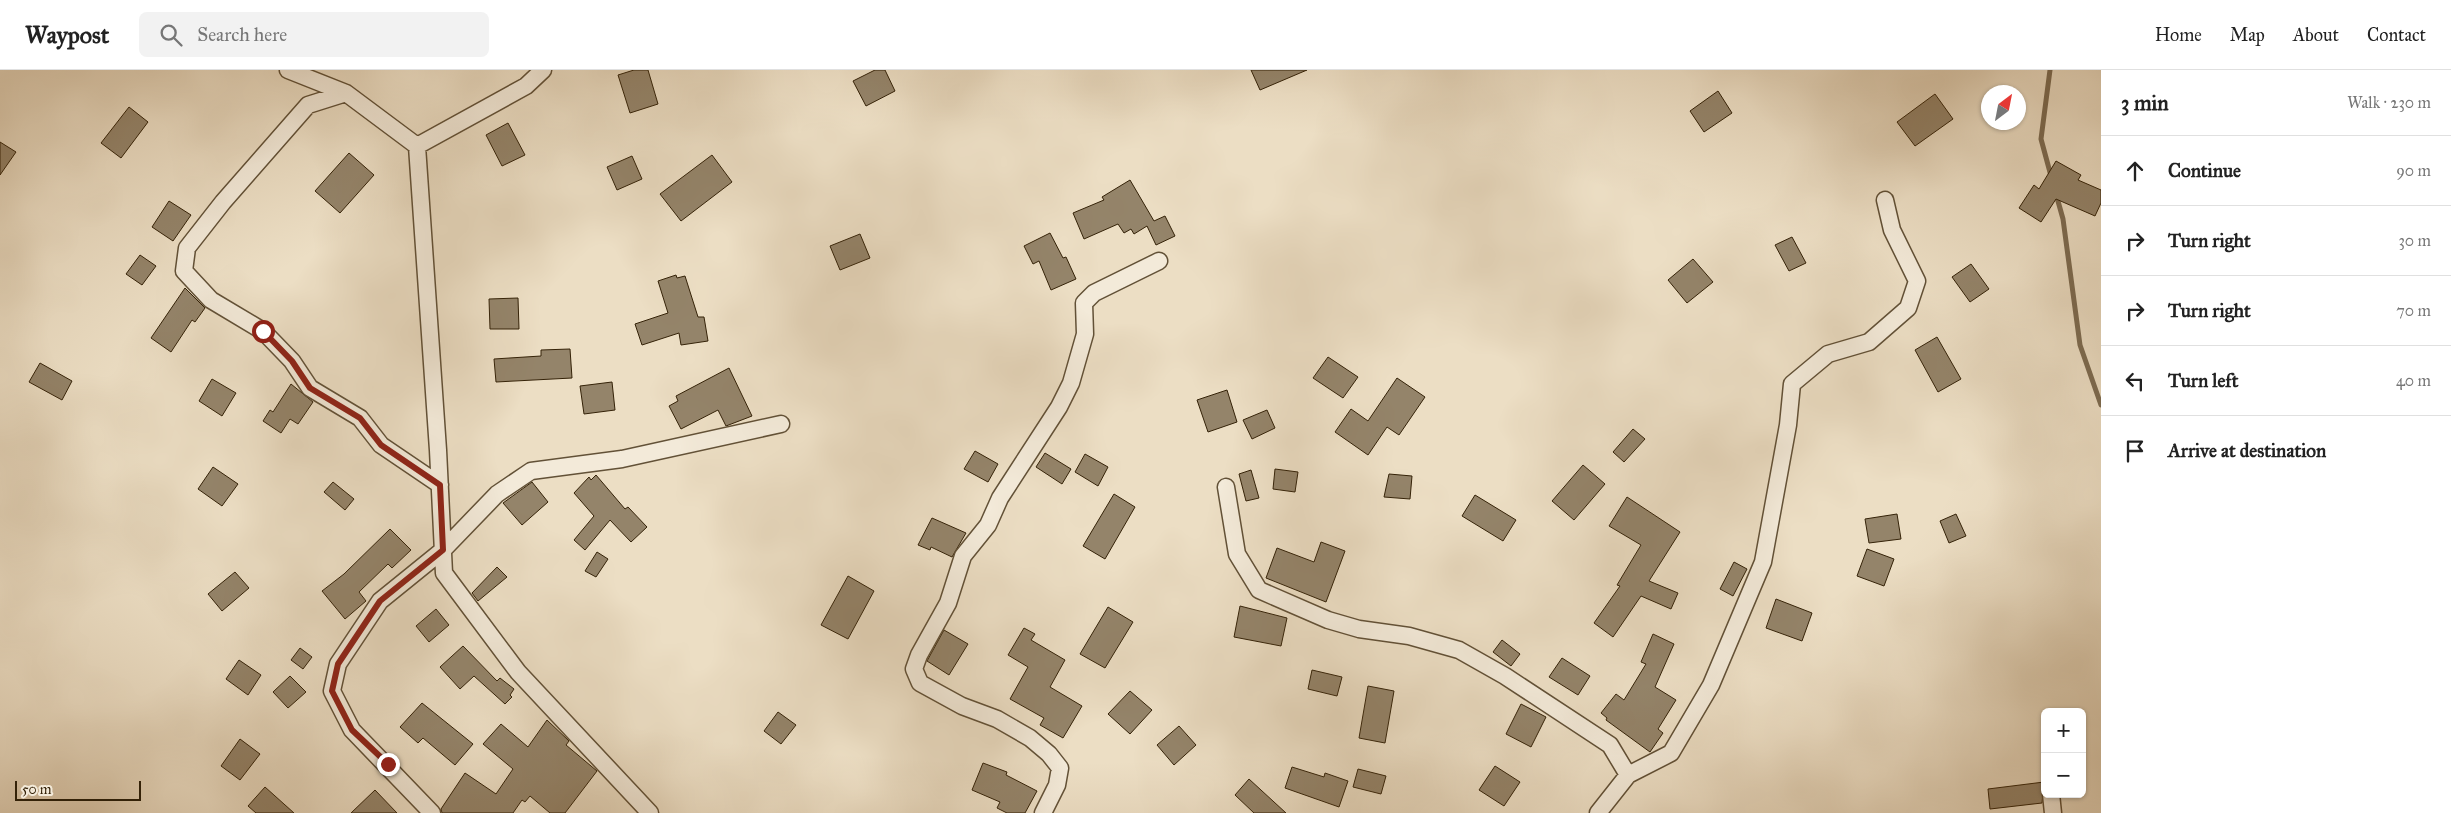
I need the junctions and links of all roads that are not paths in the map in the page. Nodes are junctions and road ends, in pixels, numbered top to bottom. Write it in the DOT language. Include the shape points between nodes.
graph roads {
  1 [pos="288,70"];
  2 [pos="543,70"];
  3 [pos="346,93"];
  4 [pos="417,146"];
  5 [pos="1885,200"];
  6 [pos="1159,262"];
  7 [pos="781,424"];
  8 [pos="440,485"];
  9 [pos="1226,487"];
  10 [pos="443,550"];
  11 [pos="1628,775"];
  12 [pos="2051,798"];
  13 [pos="432,813"];
  14 [pos="650,813"];
  15 [pos="1043,813"];
  16 [pos="1598,813"];
  17 [pos="2053,813"];
  1 -- 3 [label="street"];
  2 -- 4 [label="street" via="526,86"];
  3 -- 4 [label="street"];
  3 -- 8 [label="street" via="308,105 187,248 184,271 211,300 263,331 292,361 310,388 360,418 381,445"];
  4 -- 8 [label="street"];
  5 -- 11 [label="street" via="1892,230 1917,281 1908,308 1869,342 1828,354 1792,384 1788,425 1763,562 1711,685 1671,753"];
  6 -- 15 [label="street" via="1094,292 1084,304 1085,334 1071,383 1000,498 988,525 963,556 948,603 922,648 914,670 920,683 962,706 997,719 1030,738 1049,754 1060,768 1057,785"];
  7 -- 10 [label="street" via="622,459 531,471 497,494"];
  8 -- 10 [label="street"];
  9 -- 11 [label="street" via="1237,554 1259,590 1328,620 1459,650 1610,745"];
  10 -- 13 [label="street" via="380,601 338,664 332,691 352,730"];
  10 -- 14 [label="street" via="444,573 518,672"];
  11 -- 16 [label="street"];
  12 -- 17 [label="street"];
}
